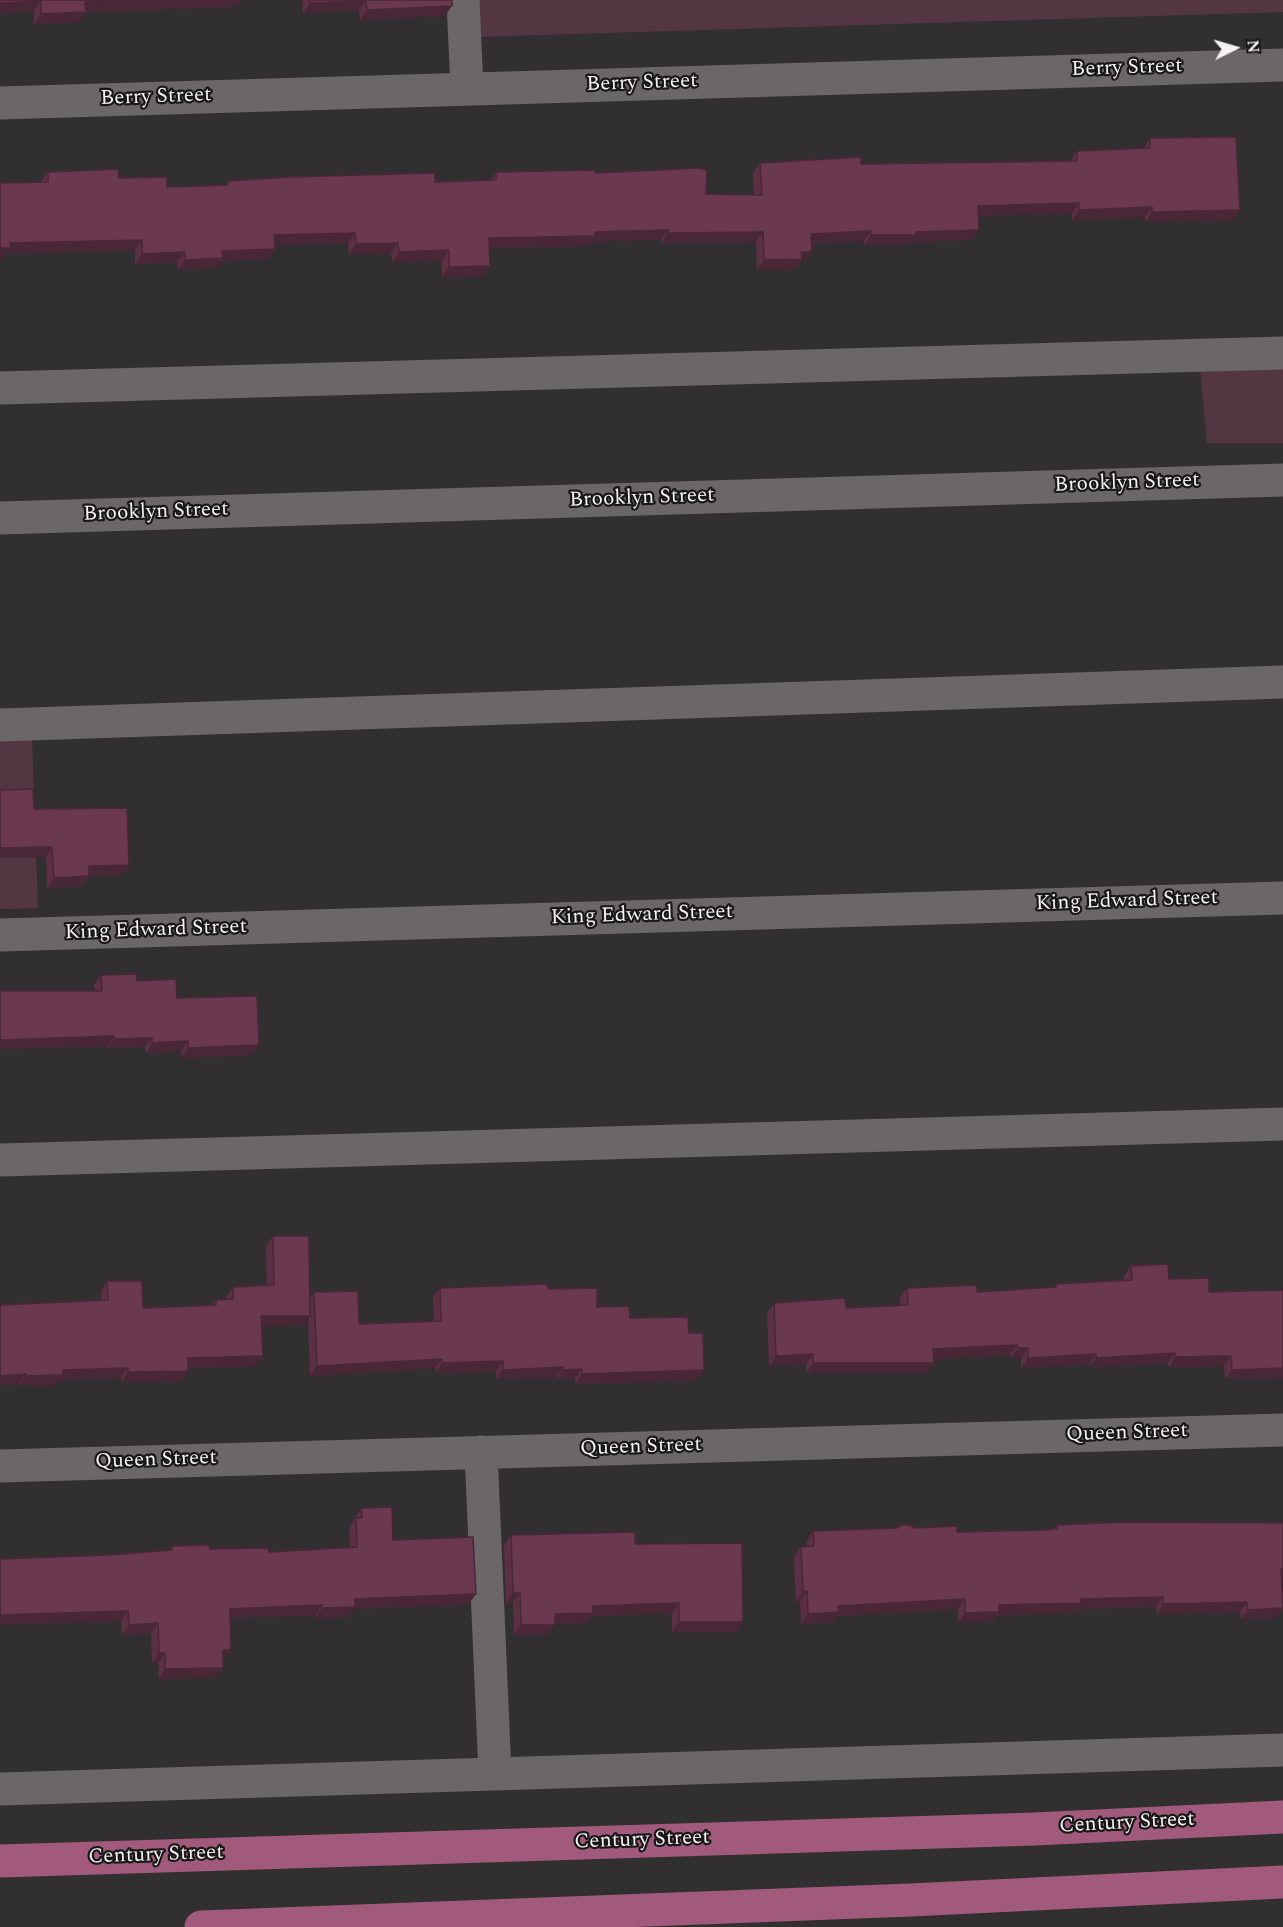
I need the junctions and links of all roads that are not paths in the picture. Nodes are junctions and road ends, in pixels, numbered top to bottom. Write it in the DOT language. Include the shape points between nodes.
graph roads {
  1 [pos="463,0"];
  2 [pos="1283,64"];
  3 [pos="467,89"];
  4 [pos="0,103"];
  5 [pos="1283,353"];
  6 [pos="0,388"];
  7 [pos="1283,480"];
  8 [pos="0,518"];
  9 [pos="1283,682"];
  10 [pos="0,725"];
  11 [pos="1283,898"];
  12 [pos="0,935"];
  13 [pos="1283,1124"];
  14 [pos="0,1160"];
  15 [pos="1283,1430"];
  16 [pos="481,1452"];
  17 [pos="0,1466"];
  18 [pos="1283,1750"];
  19 [pos="495,1774"];
  20 [pos="36,1788"];
  21 [pos="0,1789"];
  22 [pos="0,1814"];
  23 [pos="1283,1817"];
  24 [pos="0,1861"];
  25 [pos="1283,1882"];
  26 [pos="201,1927"];
  1 -- 3 [label="street"];
  2 -- 3 [label="street, Berry Street"];
  3 -- 4 [label="street, Berry Street"];
  5 -- 6 [label="street"];
  7 -- 8 [label="street, Brooklyn Street"];
  9 -- 10 [label="street"];
  11 -- 12 [label="street, King Edward Street"];
  13 -- 14 [label="street"];
  15 -- 16 [label="street, Queen Street"];
  16 -- 17 [label="street, Queen Street"];
  16 -- 19 [label="street"];
  18 -- 19 [label="street"];
  19 -- 20 [label="street"];
  20 -- 21 [label="street"];
  20 -- 22 [label="street"];
  23 -- 24 [label="main road, Century Street" via="1035,1829"];
  25 -- 26 [label="main road"];
}
